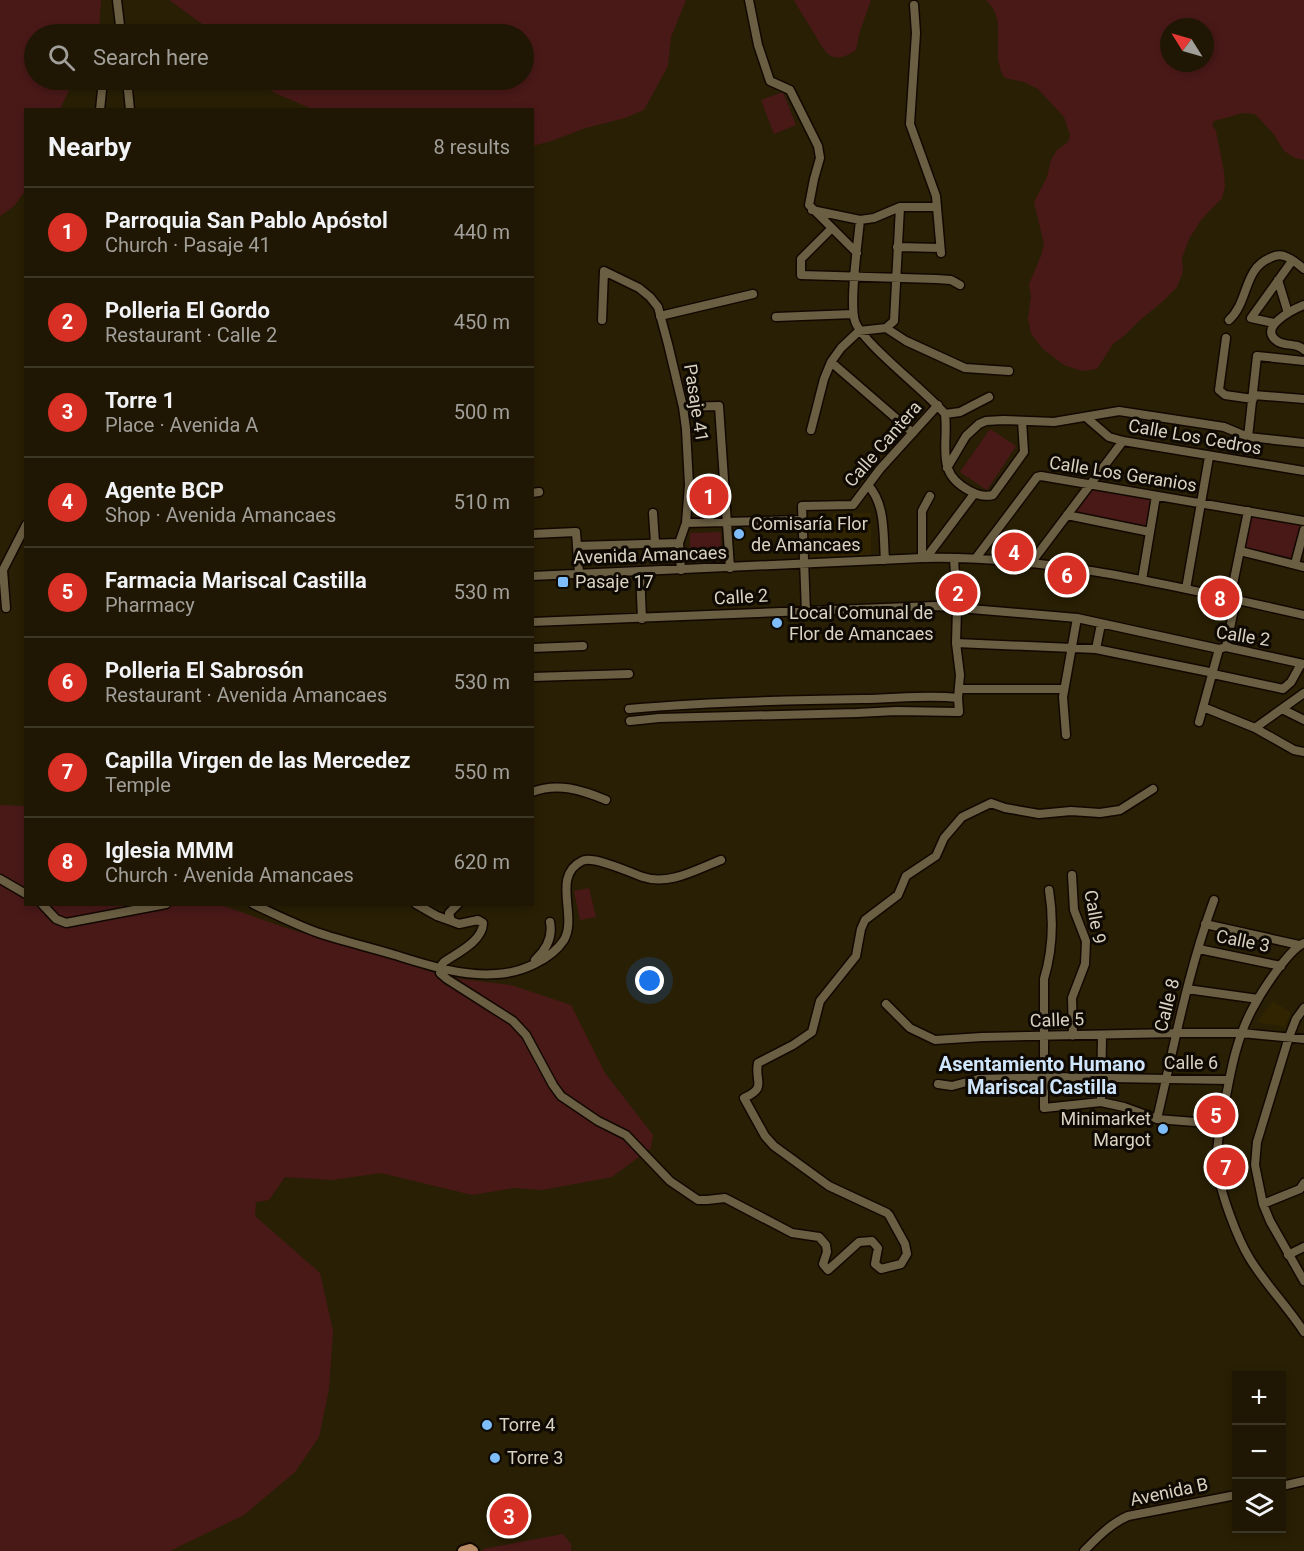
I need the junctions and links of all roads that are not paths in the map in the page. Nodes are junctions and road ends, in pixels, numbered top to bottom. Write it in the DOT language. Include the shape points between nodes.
graph roads {
  1 [pos="117,0"];
  2 [pos="749,0"];
  3 [pos="914,5"];
  4 [pos="120,24"];
  5 [pos="102,90"];
  6 [pos="128,90"];
  7 [pos="100,108"];
  8 [pos="130,108"];
  9 [pos="900,207"];
  10 [pos="937,207"];
  11 [pos="812,210"];
  12 [pos="860,220"];
  13 [pos="832,228"];
  14 [pos="897,247"];
  15 [pos="857,252"];
  16 [pos="1292,261"];
  17 [pos="1304,268"];
  18 [pos="855,278"];
  19 [pos="896,279"];
  20 [pos="1278,280"];
  21 [pos="960,285"];
  22 [pos="753,294"];
  23 [pos="1304,304"];
  24 [pos="1288,313"];
  25 [pos="853,314"];
  26 [pos="660,316"];
  27 [pos="776,317"];
  28 [pos="602,320"];
  29 [pos="1229,320"];
  30 [pos="1274,324"];
  31 [pos="886,328"];
  32 [pos="860,331"];
  33 [pos="1226,338"];
  34 [pos="1304,350"];
  35 [pos="1304,361"];
  36 [pos="831,362"];
  37 [pos="1009,371"];
  38 [pos="989,397"];
  39 [pos="1253,397"];
  40 [pos="1304,399"];
  41 [pos="938,405"];
  42 [pos="683,406"];
  43 [pos="945,414"];
  44 [pos="1087,418"];
  45 [pos="1022,422"];
  46 [pos="811,430"];
  47 [pos="913,433"];
  48 [pos="1248,437"];
  49 [pos="1123,441"];
  50 [pos="1304,443"];
  51 [pos="1209,457"];
  52 [pos="947,468"];
  53 [pos="1304,471"];
  54 [pos="868,484"];
  55 [pos="1089,484"];
  56 [pos="974,494"];
  57 [pos="930,496"];
  58 [pos="1156,496"];
  59 [pos="1201,503"];
  60 [pos="1248,511"];
  61 [pos="654,513"];
  62 [pos="1066,515"];
  63 [pos="802,520"];
  64 [pos="1304,521"];
  65 [pos="726,522"];
  66 [pos="686,523"];
  67 [pos="24,529"];
  68 [pos="1304,530"];
  69 [pos="1150,532"];
  70 [pos="534,534"];
  71 [pos="655,543"];
  72 [pos="679,543"];
  73 [pos="577,546"];
  74 [pos="1240,550"];
  75 [pos="924,558"];
  76 [pos="954,558"];
  77 [pos="976,558"];
  78 [pos="885,560"];
  79 [pos="1031,563"];
  80 [pos="1295,564"];
  81 [pos="804,565"];
  82 [pos="1304,567"];
  83 [pos="730,568"];
  84 [pos="681,570"];
  85 [pos="640,571"];
  86 [pos="579,573"];
  87 [pos="534,576"];
  88 [pos="1142,580"];
  89 [pos="1186,589"];
  90 [pos="1233,599"];
  91 [pos="6,608"];
  92 [pos="957,609"];
  93 [pos="806,612"];
  94 [pos="1304,615"];
  95 [pos="1077,618"];
  96 [pos="642,619"];
  97 [pos="534,622"];
  98 [pos="1101,624"];
  99 [pos="956,643"];
  100 [pos="583,646"];
  101 [pos="1073,647"];
  102 [pos="534,648"];
  103 [pos="1222,648"];
  104 [pos="1096,649"];
  105 [pos="1303,664"];
  106 [pos="1213,673"];
  107 [pos="629,674"];
  108 [pos="534,677"];
  109 [pos="1064,689"];
  110 [pos="1304,693"];
  111 [pos="958,694"];
  112 [pos="1203,707"];
  113 [pos="629,709"];
  114 [pos="1282,709"];
  115 [pos="1304,720"];
  116 [pos="630,721"];
  117 [pos="1198,722"];
  118 [pos="1255,728"];
  119 [pos="1066,735"];
  120 [pos="1304,752"];
  121 [pos="1153,789"];
  122 [pos="534,792"];
  123 [pos="606,800"];
  124 [pos="721,860"];
  125 [pos="1072,874"];
  126 [pos="0,879"];
  127 [pos="1049,890"];
  128 [pos="24,893"];
  129 [pos="1214,900"];
  130 [pos="44,906"];
  131 [pos="155,906"];
  132 [pos="258,906"];
  133 [pos="420,906"];
  134 [pos="456,906"];
  135 [pos="451,921"];
  136 [pos="550,922"];
  137 [pos="1205,924"];
  138 [pos="1302,944"];
  139 [pos="1198,949"];
  140 [pos="528,966"];
  141 [pos="1281,966"];
  142 [pos="440,970"];
  143 [pos="1187,989"];
  144 [pos="1258,999"];
  145 [pos="886,1004"];
  146 [pos="1304,1008"];
  147 [pos="1176,1033"];
  148 [pos="1242,1033"];
  149 [pos="1102,1035"];
  150 [pos="1073,1036"];
  151 [pos="1043,1037"];
  152 [pos="1288,1037"];
  153 [pos="1304,1039"];
  154 [pos="1103,1077"];
  155 [pos="1043,1078"];
  156 [pos="1166,1079"];
  157 [pos="1229,1080"];
  158 [pos="938,1084"];
  159 [pos="1101,1102"];
  160 [pos="1157,1119"];
  161 [pos="1221,1124"];
  162 [pos="1304,1183"];
  163 [pos="1263,1204"];
  164 [pos="1304,1247"];
  165 [pos="1288,1255"];
  166 [pos="1304,1281"];
  167 [pos="1304,1332"];
  168 [pos="1304,1482"];
  169 [pos="1286,1485"];
  170 [pos="1232,1496"];
  171 [pos="463,1551"];
  172 [pos="473,1551"];
  173 [pos="1084,1551"];
  1 -- 4 [label="street"];
  2 -- 11 [label="street" via="770,81 790,90 818,146 820,158 809,202"];
  3 -- 10 [label="street" via="910,124"];
  5 -- 7 [label="street"];
  6 -- 8 [label="street"];
  9 -- 10 [label="street"];
  9 -- 12 [label="street"];
  9 -- 14 [label="street"];
  10 -- 14 [label="street" via="940,250"];
  11 -- 12 [label="street"];
  11 -- 13 [label="street"];
  12 -- 15 [label="street"];
  13 -- 15 [label="street"];
  13 -- 18 [label="street" via="801,259 801,275"];
  14 -- 19 [label="street"];
  15 -- 18 [label="street"];
  16 -- 17 [label="street"];
  16 -- 20 [label="street"];
  16 -- 29 [label="street" via="1276,255 1256,265 1236,314"];
  18 -- 19 [label="street"];
  18 -- 25 [label="street"];
  19 -- 21 [label="street" via="951,280"];
  19 -- 31 [label="street" via="894,321"];
  20 -- 24 [label="street"];
  20 -- 30 [label="street" via="1251,318"];
  22 -- 26 [label="street"];
  23 -- 24 [label="street"];
  24 -- 30 [label="street"];
  25 -- 27 [label="street"];
  25 -- 32 [label="street"];
  26 -- 28 [label="street, Pasaje 41" via="654,302 639,288 604,271"];
  26 -- 42 [label="street, Pasaje 41"];
  30 -- 34 [label="street" via="1272,333 1277,341"];
  31 -- 32 [label="street"];
  31 -- 37 [label="street" via="965,368"];
  32 -- 36 [label="street"];
  32 -- 41 [label="street"];
  33 -- 39 [label="street" via="1219,390 1226,395"];
  35 -- 39 [label="street" via="1257,356"];
  36 -- 46 [label="street"];
  36 -- 47 [label="street"];
  38 -- 43 [label="street" via="960,412"];
  39 -- 40 [label="street"];
  39 -- 48 [label="street"];
  41 -- 43 [label="street"];
  41 -- 47 [label="street, Calle Cantera"];
  42 -- 65 [label="street" via="719,406"];
  42 -- 66 [label="street, Pasaje 41" via="689,485"];
  43 -- 52 [label="street"];
  44 -- 45 [label="street"];
  44 -- 48 [label="street" via="1128,412 1224,427"];
  44 -- 49 [label="street, Calle Los Cedros"];
  45 -- 52 [label="street" via="993,420 979,424 966,436"];
  45 -- 56 [label="street" via="1022,456 993,495"];
  47 -- 54 [label="street, Calle Cantera"];
  48 -- 50 [label="street"];
  49 -- 51 [label="street, Calle Los Cedros"];
  49 -- 55 [label="street"];
  51 -- 53 [label="street, Calle Los Cedros"];
  51 -- 59 [label="street"];
  52 -- 56 [label="street" via="954,479"];
  54 -- 63 [label="street, Calle Cantera" via="853,505 802,506"];
  54 -- 78 [label="street" via="881,505"];
  55 -- 58 [label="street, Calle Los Geranios"];
  55 -- 62 [label="street"];
  55 -- 77 [label="street, Calle Los Geranios" via="1037,477"];
  56 -- 75 [label="street"];
  57 -- 75 [label="street" via="922,511"];
  58 -- 59 [label="street, Calle Los Geranios"];
  58 -- 69 [label="street"];
  59 -- 60 [label="street, Calle Los Geranios"];
  59 -- 89 [label="street"];
  60 -- 64 [label="street, Calle Los Geranios"];
  60 -- 74 [label="street"];
  61 -- 71 [label="street"];
  62 -- 69 [label="street"];
  62 -- 79 [label="street"];
  63 -- 65 [label="street"];
  63 -- 81 [label="street"];
  65 -- 66 [label="street"];
  65 -- 83 [label="street"];
  66 -- 72 [label="street, Pasaje 41"];
  67 -- 91 [label="street" via="3,570"];
  68 -- 80 [label="street"];
  69 -- 88 [label="street"];
  70 -- 73 [label="street" via="576,532"];
  71 -- 72 [label="street"];
  71 -- 73 [label="street"];
  72 -- 84 [label="street, Pasaje 41"];
  73 -- 86 [label="street"];
  74 -- 80 [label="street"];
  74 -- 90 [label="street"];
  75 -- 76 [label="street, Avenida Amancaes"];
  75 -- 78 [label="street, Avenida Amancaes"];
  76 -- 77 [label="street, Avenida Amancaes"];
  76 -- 92 [label="street"];
  77 -- 79 [label="street, Avenida Amancaes"];
  78 -- 81 [label="street, Avenida Amancaes"];
  79 -- 88 [label="street, Avenida Amancaes"];
  80 -- 82 [label="street"];
  81 -- 83 [label="street, Avenida Amancaes"];
  81 -- 93 [label="street"];
  83 -- 84 [label="street, Avenida Amancaes"];
  84 -- 85 [label="street, Avenida Amancaes"];
  85 -- 86 [label="street, Avenida Amancaes"];
  85 -- 96 [label="street"];
  86 -- 87 [label="street, Avenida Amancaes"];
  88 -- 89 [label="street, Avenida Amancaes"];
  89 -- 90 [label="street, Avenida Amancaes"];
  90 -- 94 [label="street, Avenida Amancaes"];
  90 -- 103 [label="street"];
  92 -- 93 [label="street, Calle 2" via="935,606"];
  92 -- 95 [label="street, Calle 2"];
  92 -- 99 [label="street"];
  93 -- 96 [label="street, Calle 2"];
  95 -- 98 [label="street, Calle 2"];
  95 -- 101 [label="street"];
  96 -- 97 [label="street, Calle 2"];
  98 -- 103 [label="street, Calle 2"];
  98 -- 104 [label="street"];
  99 -- 101 [label="street"];
  99 -- 111 [label="street"];
  100 -- 102 [label="street"];
  101 -- 104 [label="street"];
  101 -- 109 [label="street"];
  103 -- 105 [label="street, Calle 2"];
  103 -- 106 [label="street"];
  104 -- 106 [label="street"];
  105 -- 106 [label="street" via="1283,689"];
  106 -- 112 [label="street"];
  107 -- 108 [label="street"];
  109 -- 111 [label="street"];
  109 -- 119 [label="street"];
  110 -- 114 [label="street"];
  111 -- 113 [label="street"];
  111 -- 116 [label="street" via="959,712"];
  112 -- 117 [label="street"];
  112 -- 118 [label="street"];
  114 -- 115 [label="street"];
  114 -- 118 [label="street"];
  118 -- 120 [label="street"];
  121 -- 142 [label="street" via="1126,807 1100,813 1039,814 991,802 966,813 944,838 936,856 909,873 898,895 865,920 854,960 820,1000 812,1032 758,1063 759,1085 744,1098 765,1136 829,1186 887,1212 907,1249 897,1266 876,1266 878,1248 868,1240 859,1242 828,1270 824,1264 826,1245 819,1238 792,1233 726,1198 703,1200 688,1195 626,1135 561,1096 520,1028 447,979"];
  122 -- 123 [label="street" via="562,786"];
  124 -- 140 [label="street" via="661,880 598,861 582,861 572,869 566,883 566,936 553,953"];
  125 -- 150 [label="street, Calle 9" via="1074,910 1086,941 1085,964 1072,998"];
  126 -- 128 [label="street"];
  127 -- 151 [label="street" via="1053,937 1044,979"];
  129 -- 137 [label="street, Calle 8"];
  130 -- 131 [label="street" via="66,923"];
  132 -- 142 [label="street" via="317,932"];
  133 -- 135 [label="street"];
  134 -- 135 [label="street" via="449,913"];
  135 -- 142 [label="street" via="459,924 478,920 483,928"];
  136 -- 140 [label="street" via="550,940"];
  137 -- 138 [label="street"];
  137 -- 139 [label="street, Calle 8"];
  138 -- 141 [label="street"];
  139 -- 141 [label="street, Calle 3"];
  139 -- 143 [label="street, Calle 8"];
  140 -- 142 [label="street" via="499,974"];
  141 -- 144 [label="street"];
  143 -- 144 [label="street"];
  143 -- 147 [label="street, Calle 8"];
  144 -- 148 [label="street"];
  145 -- 151 [label="street, Calle 5" via="910,1028 936,1040"];
  146 -- 152 [label="street"];
  147 -- 148 [label="street, Calle 5"];
  147 -- 149 [label="street, Calle 5"];
  147 -- 156 [label="street, Calle 8"];
  148 -- 152 [label="street, Calle 5"];
  148 -- 157 [label="street"];
  149 -- 150 [label="street, Calle 5"];
  149 -- 154 [label="street"];
  150 -- 151 [label="street, Calle 5"];
  151 -- 155 [label="street"];
  152 -- 153 [label="street, Calle 5"];
  152 -- 163 [label="street" via="1254,1154"];
  154 -- 155 [label="street, Calle 6"];
  154 -- 156 [label="street, Calle 6"];
  154 -- 159 [label="street"];
  155 -- 158 [label="street, Calle 6"];
  155 -- 159 [label="street" via="1044,1108"];
  156 -- 157 [label="street, Calle 6"];
  156 -- 160 [label="street, Calle 8"];
  157 -- 161 [label="street"];
  159 -- 160 [label="street"];
  160 -- 161 [label="street"];
  161 -- 167 [label="street" via="1217,1167 1242,1245"];
  162 -- 163 [label="street" via="1300,1189"];
  163 -- 165 [label="street"];
  164 -- 165 [label="street"];
  165 -- 166 [label="street"];
  168 -- 169 [label="street"];
  170 -- 173 [label="street, Avenida B" via="1128,1516 1106,1529"];
  171 -- 172 [label="main road"];
}
